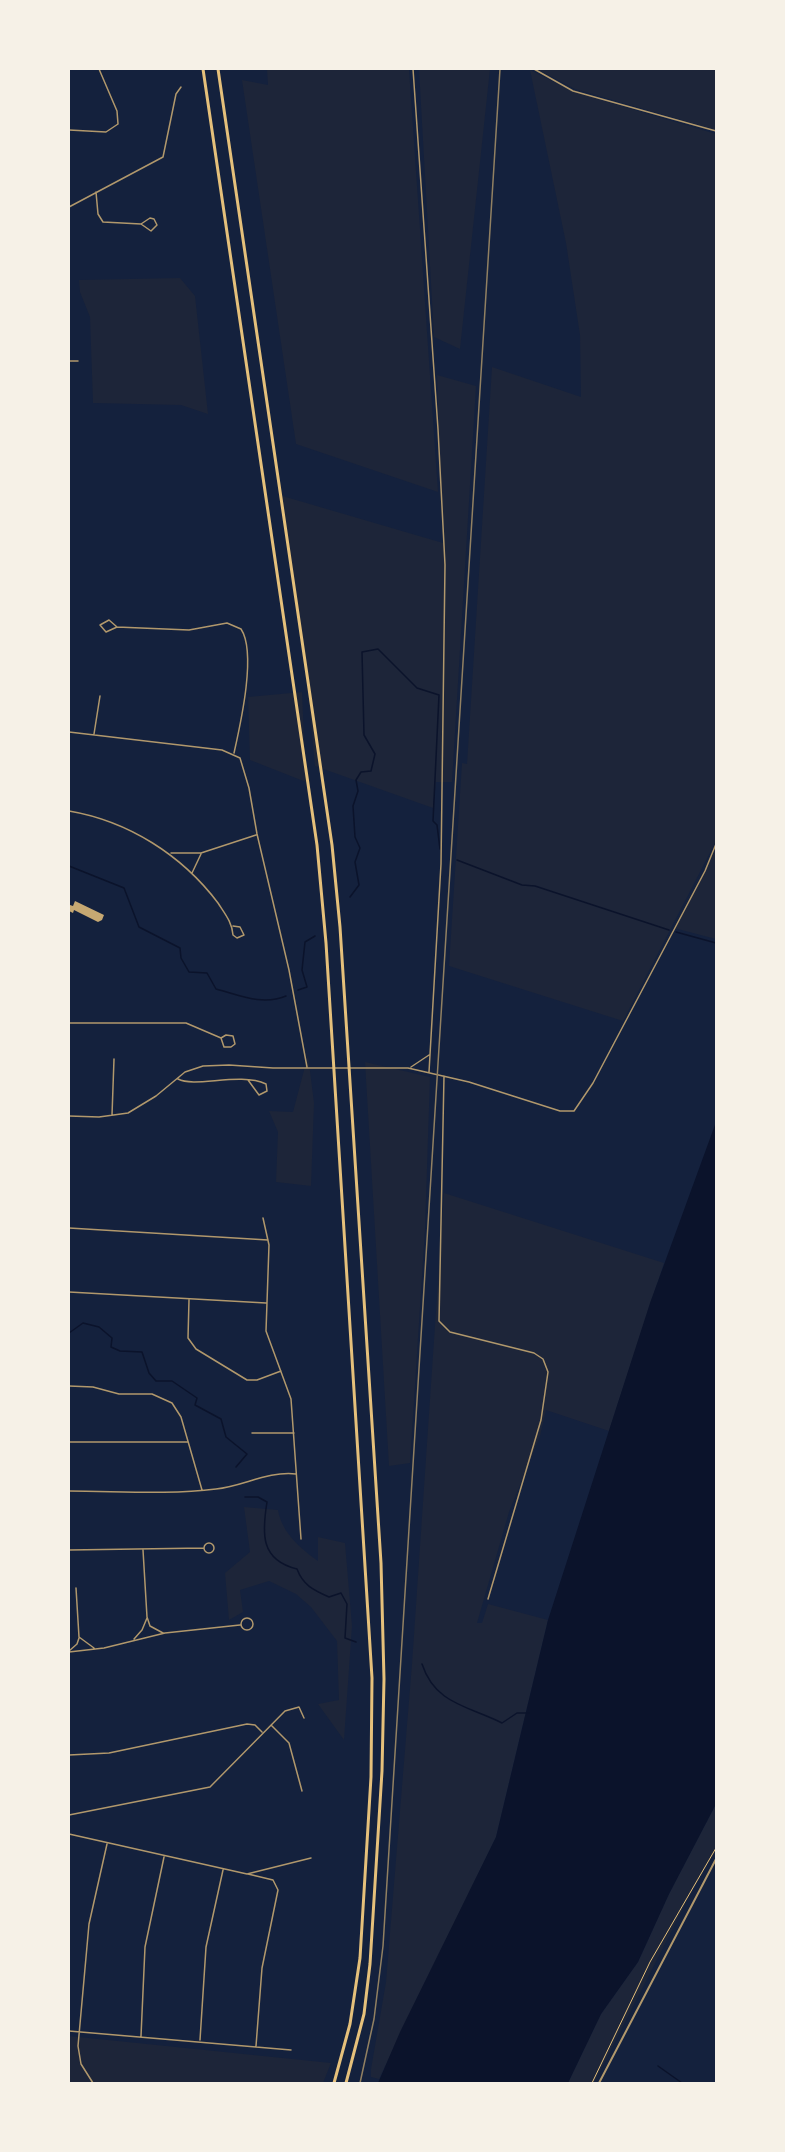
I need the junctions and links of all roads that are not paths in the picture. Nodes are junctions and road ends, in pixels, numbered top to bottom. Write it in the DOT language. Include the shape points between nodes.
graph roads {
  1 [pos="99,69"];
  2 [pos="203,69"];
  3 [pos="218,69"];
  4 [pos="413,69"];
  5 [pos="534,69"];
  6 [pos="181,87"];
  7 [pos="69,130"];
  8 [pos="716,131"];
  9 [pos="96,192"];
  10 [pos="69,207"];
  11 [pos="141,224"];
  12 [pos="69,361"];
  13 [pos="78,361"];
  14 [pos="117,627"];
  15 [pos="100,696"];
  16 [pos="69,732"];
  17 [pos="94,735"];
  18 [pos="234,754"];
  19 [pos="69,811"];
  20 [pos="256,834"];
  21 [pos="716,844"];
  22 [pos="169,853"];
  23 [pos="201,853"];
  24 [pos="192,873"];
  25 [pos="233,926"];
  26 [pos="69,1023"];
  27 [pos="221,1038"];
  28 [pos="430,1054"];
  29 [pos="114,1059"];
  30 [pos="307,1068"];
  31 [pos="408,1068"];
  32 [pos="429,1072"];
  33 [pos="444,1076"];
  34 [pos="177,1079"];
  35 [pos="248,1080"];
  36 [pos="69,1116"];
  37 [pos="111,1116"];
  38 [pos="263,1218"];
  39 [pos="69,1228"];
  40 [pos="269,1240"];
  41 [pos="69,1292"];
  42 [pos="189,1298"];
  43 [pos="267,1303"];
  44 [pos="282,1371"];
  45 [pos="69,1386"];
  46 [pos="252,1433"];
  47 [pos="295,1433"];
  48 [pos="69,1442"];
  49 [pos="189,1442"];
  50 [pos="297,1474"];
  51 [pos="202,1490"];
  52 [pos="69,1491"];
  53 [pos="301,1539"];
  54 [pos="204,1548"];
  55 [pos="143,1549"];
  56 [pos="69,1550"];
  57 [pos="76,1588"];
  58 [pos="488,1599"];
  59 [pos="147,1617"];
  60 [pos="240,1625"];
  61 [pos="165,1633"];
  62 [pos="79,1637"];
  63 [pos="130,1641"];
  64 [pos="97,1649"];
  65 [pos="69,1652"];
  66 [pos="304,1718"];
  67 [pos="271,1725"];
  68 [pos="263,1733"];
  69 [pos="69,1755"];
  70 [pos="302,1791"];
  71 [pos="69,1815"];
  72 [pos="69,1834"];
  73 [pos="107,1843"];
  74 [pos="164,1856"];
  75 [pos="311,1858"];
  76 [pos="716,1859"];
  77 [pos="223,1869"];
  78 [pos="247,1874"];
  79 [pos="69,2031"];
  80 [pos="80,2032"];
  81 [pos="141,2037"];
  82 [pos="200,2042"];
  83 [pos="256,2046"];
  84 [pos="291,2050"];
  85 [pos="93,2083"];
  86 [pos="334,2083"];
  87 [pos="346,2083"];
  88 [pos="598,2083"];
  1 -- 7 [label="street" via="117,111 118,124 106,132"];
  2 -- 86 [label="highway" via="313,812 324,918 370,1612 371,1777 358,1974"];
  3 -- 87 [label="highway" via="328,817 340,927 382,1580 384,1704 370,1964 364,2013"];
  4 -- 28 [label="street" via="445,565 441,864"];
  5 -- 8 [label="street" via="573,91"];
  6 -- 9 [label="street" via="176,94 163,157"];
  9 -- 10 [label="street"];
  9 -- 11 [label="street" via="102,221"];
  11 -- 11 [label="street" via="151,231 157,225 152,218"];
  12 -- 13 [label="street"];
  14 -- 14 [label="street" via="109,620 100,625 106,632"];
  14 -- 18 [label="street" via="182,630 227,623 241,629 245,642 246,698"];
  15 -- 17 [label="street"];
  16 -- 17 [label="street"];
  17 -- 18 [label="street"];
  18 -- 20 [label="street" via="245,768"];
  19 -- 22 [label="street" via="120,826"];
  20 -- 23 [label="street"];
  20 -- 30 [label="street" via="289,970"];
  21 -- 33 [label="street" via="579,1107 570,1112"];
  22 -- 23 [label="street"];
  22 -- 24 [label="street"];
  23 -- 24 [label="street"];
  24 -- 25 [label="street"];
  25 -- 25 [label="street" via="243,929 242,937 233,935"];
  26 -- 27 [label="street" via="186,1023"];
  27 -- 27 [label="street" via="224,1047 235,1044 233,1036"];
  28 -- 31 [label="street"];
  28 -- 32 [label="street"];
  29 -- 37 [label="street"];
  30 -- 31 [label="street"];
  30 -- 34 [label="street" via="213,1065 189,1070"];
  31 -- 32 [label="street"];
  32 -- 33 [label="street"];
  33 -- 58 [label="street" via="439,1321 450,1332 534,1353 543,1359 548,1372 541,1420"];
  34 -- 35 [label="street" via="187,1083"];
  34 -- 37 [label="street" via="144,1105"];
  35 -- 35 [label="street" via="257,1094 267,1091 264,1083"];
  36 -- 37 [label="street"];
  38 -- 40 [label="street"];
  39 -- 40 [label="street"];
  40 -- 43 [label="street"];
  41 -- 42 [label="street"];
  42 -- 43 [label="street"];
  42 -- 44 [label="street" via="188,1338 196,1349 246,1380"];
  43 -- 44 [label="street" via="267,1338"];
  44 -- 47 [label="street" via="290,1391"];
  45 -- 49 [label="street" via="165,1398 180,1414"];
  46 -- 47 [label="street"];
  47 -- 50 [label="street"];
  48 -- 49 [label="street"];
  49 -- 51 [label="street"];
  50 -- 51 [label="street" via="265,1475 238,1485"];
  50 -- 53 [label="street"];
  51 -- 52 [label="street"];
  54 -- 55 [label="street"];
  55 -- 56 [label="street"];
  55 -- 59 [label="street"];
  57 -- 62 [label="street"];
  59 -- 61 [label="street" via="150,1626"];
  59 -- 63 [label="street" via="142,1630"];
  60 -- 60 [label="street" via="248,1630 253,1622 245,1617"];
  60 -- 61 [label="street"];
  61 -- 63 [label="street"];
  62 -- 64 [label="street"];
  62 -- 65 [label="street"];
  63 -- 64 [label="street"];
  64 -- 65 [label="street"];
  66 -- 67 [label="street" via="301,1709 293,1707"];
  67 -- 68 [label="street"];
  67 -- 70 [label="street" via="289,1743"];
  68 -- 69 [label="street" via="255,1725 247,1724 109,1753"];
  68 -- 71 [label="street" via="210,1787"];
  72 -- 73 [label="street"];
  73 -- 74 [label="street"];
  73 -- 80 [label="street" via="89,1924"];
  74 -- 77 [label="street"];
  74 -- 81 [label="street" via="145,1947"];
  75 -- 78 [label="street"];
  76 -- 88 [label="street"];
  77 -- 78 [label="street"];
  77 -- 82 [label="street" via="206,1947"];
  78 -- 83 [label="street" via="273,1880 278,1890 262,1968"];
  79 -- 80 [label="street"];
  80 -- 81 [label="street"];
  80 -- 85 [label="street" via="80,2060"];
  81 -- 82 [label="street"];
  82 -- 83 [label="street"];
  83 -- 84 [label="street"];
}
